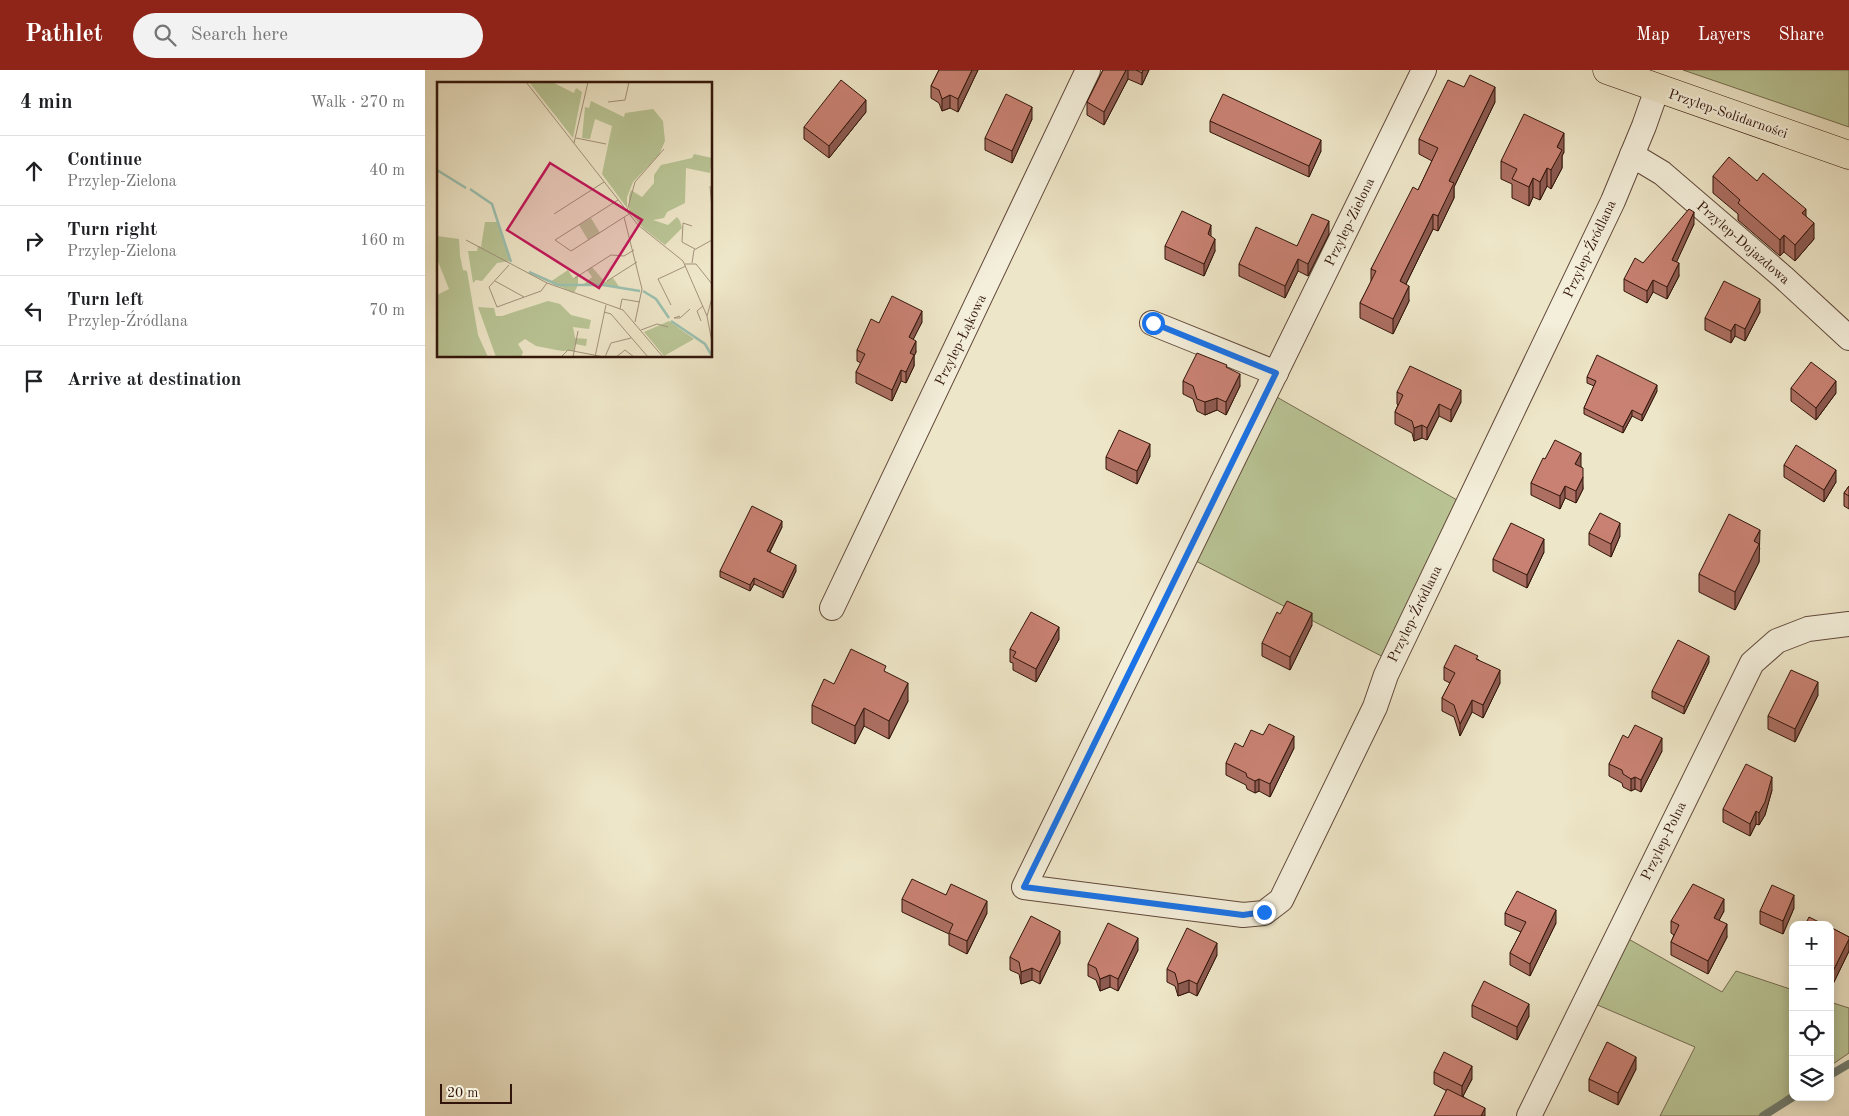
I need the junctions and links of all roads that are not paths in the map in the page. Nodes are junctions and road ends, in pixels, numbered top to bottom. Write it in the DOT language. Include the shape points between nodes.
graph roads {
  1 [pos="1088,70"];
  2 [pos="1424,70"];
  3 [pos="1607,70"];
  4 [pos="1657,89"];
  5 [pos="1632,155"];
  6 [pos="1849,155"];
  7 [pos="1153,323"];
  8 [pos="1849,338"];
  9 [pos="1276,373"];
  10 [pos="832,608"];
  11 [pos="1849,624"];
  12 [pos="1024,887"];
  13 [pos="1529,1116"];
  1 -- 10 [label="street, Przylep-Łąkowa"];
  2 -- 9 [label="street, Przylep-Zielona"];
  3 -- 4 [label="main road, Przylep-Solidarności"];
  4 -- 5 [label="street, Przylep-Źródlana"];
  4 -- 6 [label="main road, Przylep-Solidarności"];
  5 -- 8 [label="street, Przylep-Dojazdowa" via="1662,173"];
  5 -- 12 [label="street, Przylep-Źródlana" via="1609,210 1386,675 1375,707 1281,900 1264,912 1243,915"];
  7 -- 9 [label="street"];
  9 -- 12 [label="street, Przylep-Zielona"];
  11 -- 13 [label="street, Przylep-Polna" via="1808,629 1777,641 1752,663"];
}
